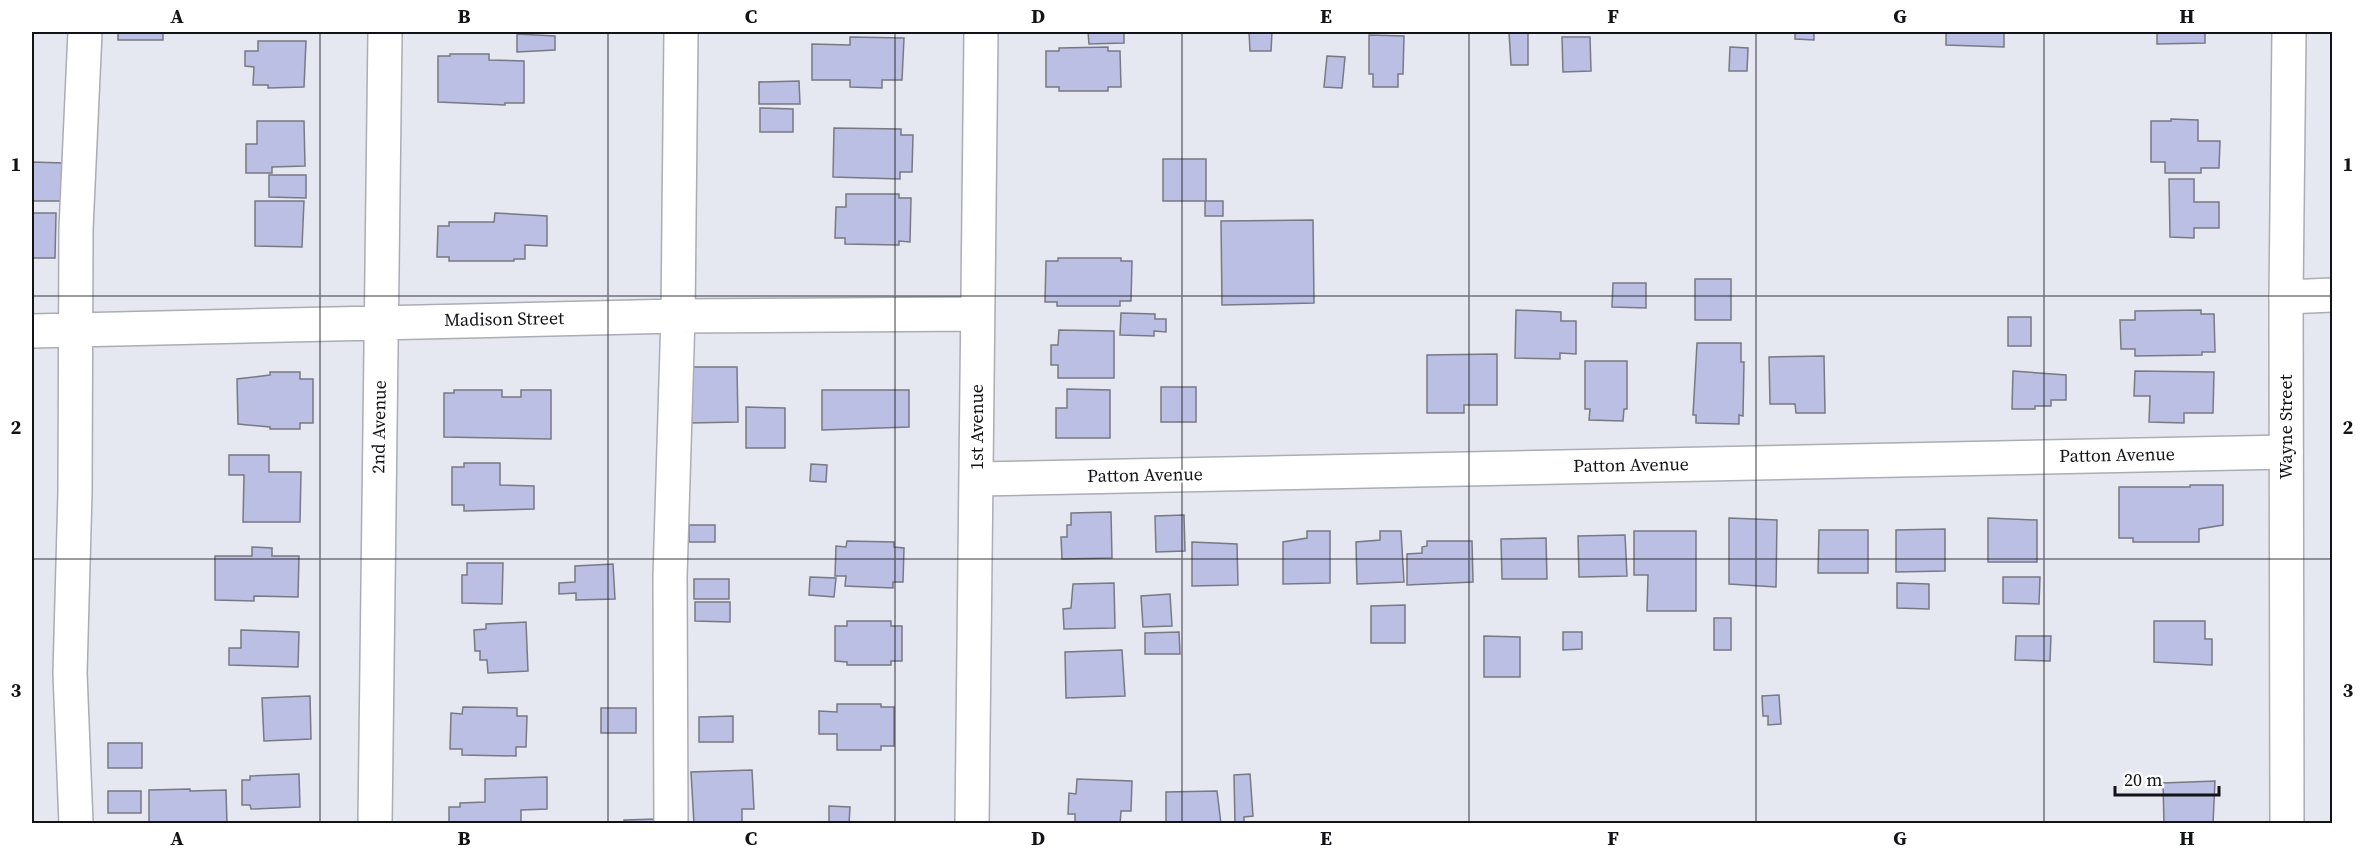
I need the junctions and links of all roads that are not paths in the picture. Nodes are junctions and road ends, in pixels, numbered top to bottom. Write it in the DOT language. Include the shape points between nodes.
graph roads {
  1 [pos="85,32"];
  2 [pos="385,32"];
  3 [pos="681,32"];
  4 [pos="981,32"];
  5 [pos="2289,32"];
  6 [pos="2332,295"];
  7 [pos="2286,297"];
  8 [pos="977,314"];
  9 [pos="678,316"];
  10 [pos="381,322"];
  11 [pos="75,330"];
  12 [pos="32,331"];
  13 [pos="2286,452"];
  14 [pos="976,479"];
  15 [pos="75,824"];
  16 [pos="375,824"];
  17 [pos="671,824"];
  18 [pos="972,824"];
  19 [pos="2287,824"];
  1 -- 11 [label="street"];
  2 -- 10 [label="street, 2nd Avenue"];
  3 -- 9 [label="street"];
  4 -- 8 [label="street, 1st Avenue"];
  5 -- 7 [label="street, Wayne Street"];
  6 -- 7 [label="street"];
  7 -- 13 [label="street, Wayne Street"];
  8 -- 9 [label="street, Madison Street"];
  8 -- 14 [label="street, 1st Avenue"];
  9 -- 10 [label="street, Madison Street"];
  9 -- 17 [label="street" via="670,577"];
  10 -- 11 [label="street, Madison Street"];
  10 -- 16 [label="street, 2nd Avenue"];
  11 -- 12 [label="street, Madison Street"];
  11 -- 15 [label="street" via="70,673"];
  13 -- 14 [label="street, Patton Avenue"];
  13 -- 19 [label="street, Wayne Street"];
  14 -- 18 [label="street, 1st Avenue"];
}
